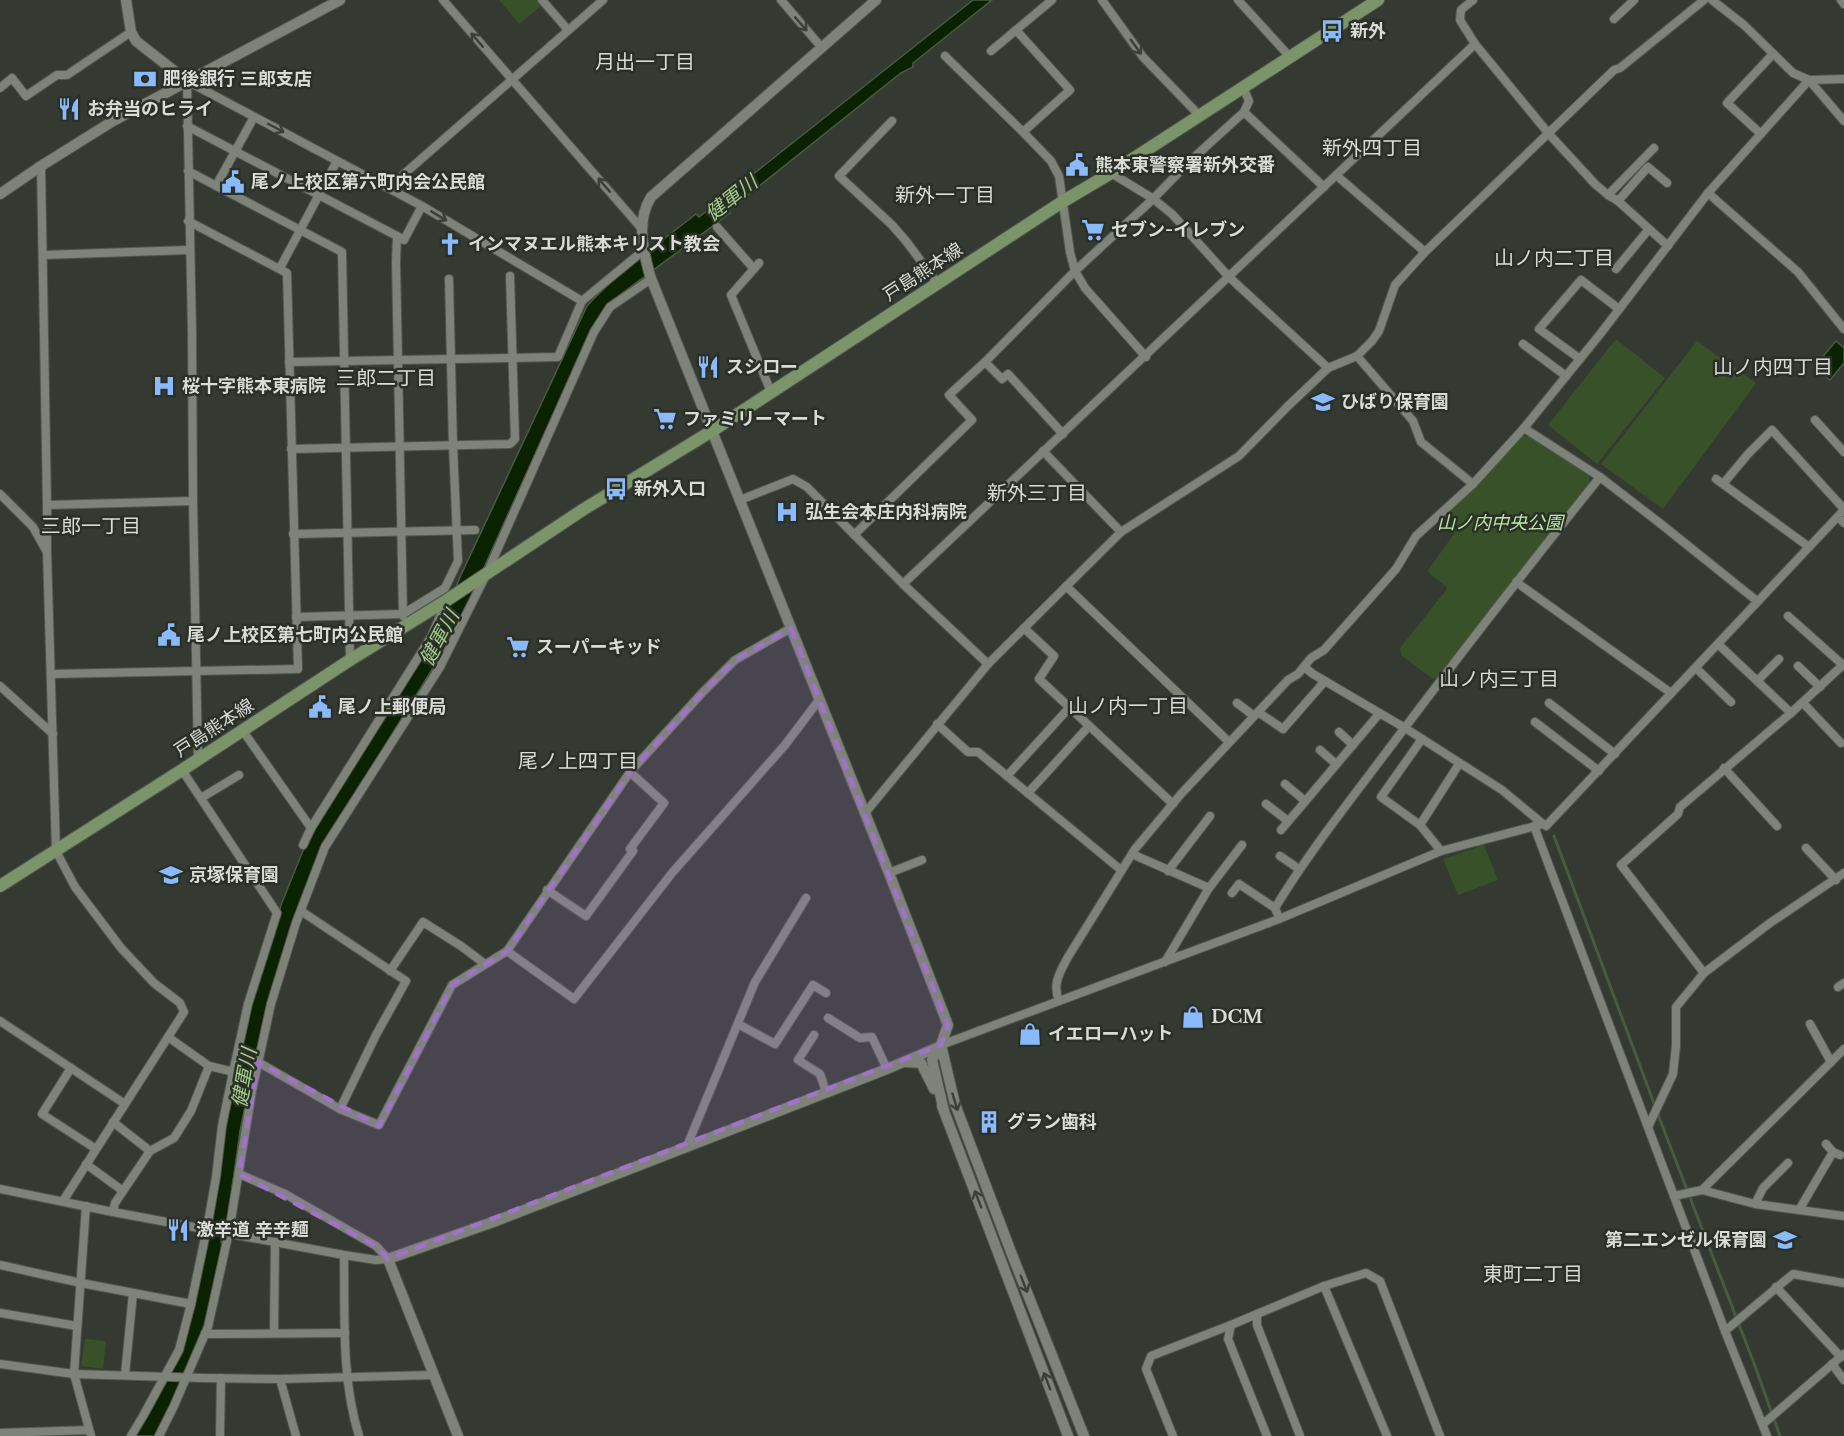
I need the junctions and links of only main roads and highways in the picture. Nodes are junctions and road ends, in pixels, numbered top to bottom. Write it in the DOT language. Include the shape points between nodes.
graph roads {
  1 [pos="1378,0"];
  2 [pos="0,886"];
  1 -- 2 [label="main road, 戸島熊本線" via="447,600 404,620 350,660"];
}
